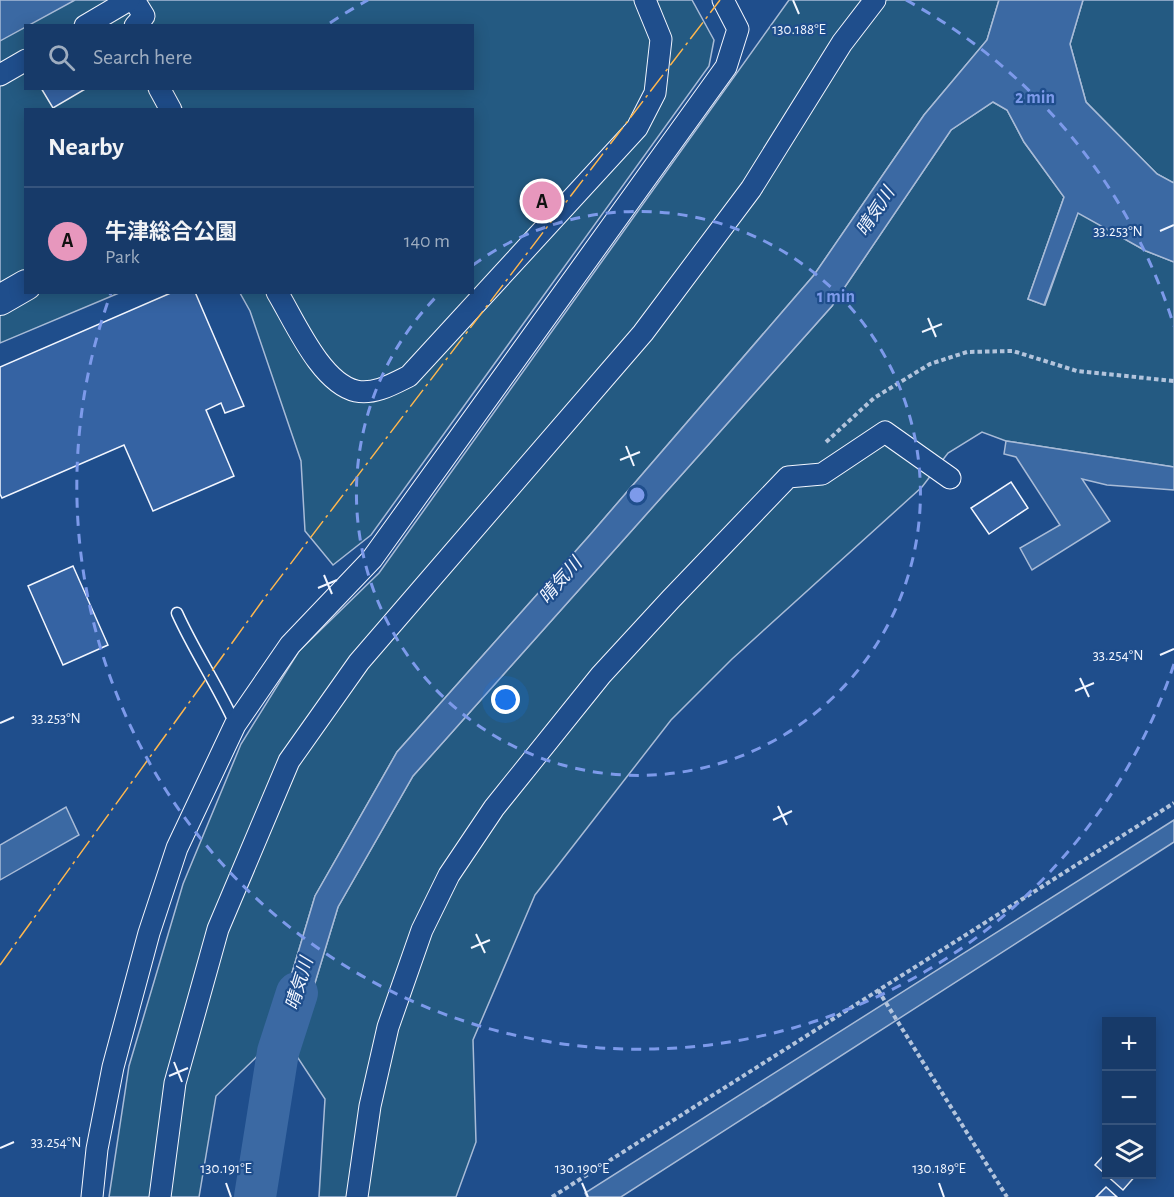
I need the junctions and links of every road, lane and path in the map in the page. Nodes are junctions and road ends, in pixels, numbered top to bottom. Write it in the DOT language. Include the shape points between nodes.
graph roads {
  1 [pos="129,0"];
  2 [pos="134,0"];
  3 [pos="645,0"];
  4 [pos="723,0"];
  5 [pos="874,0"];
  6 [pos="88,24"];
  7 [pos="137,24"];
  8 [pos="24,61"];
  9 [pos="0,75"];
  10 [pos="160,90"];
  11 [pos="170,108"];
  12 [pos="24,286"];
  13 [pos="278,294"];
  14 [pos="0,300"];
  15 [pos="1174,381"];
  16 [pos="823,446"];
  17 [pos="951,478"];
  18 [pos="177,613"];
  19 [pos="235,725"];
  20 [pos="1174,803"];
  21 [pos="878,990"];
  22 [pos="92,1197"];
  23 [pos="160,1197"];
  24 [pos="357,1197"];
  25 [pos="552,1197"];
  26 [pos="1007,1197"];
  1 -- 6 [label="street"];
  2 -- 7 [label="street" via="144,16"];
  3 -- 13 [label="street" via="661,39 656,93 637,128 409,376 384,389 357,391 337,382 317,359"];
  4 -- 19 [label="street" via="738,29 726,67 372,559 290,645"];
  5 -- 23 [label="street" via="842,43 751,189 643,333 359,662 288,761 218,929 175,1083"];
  8 -- 9 [label="street"];
  10 -- 11 [label="street"];
  12 -- 14 [label="street"];
  15 -- 16 [label="path" via="1077,370 1013,351 967,352 930,364 874,398"];
  17 -- 24 [label="street" via="885,432 822,474 788,477 601,675 494,808 449,875 422,930 388,1027 370,1106"];
  18 -- 19 [label="lane"];
  19 -- 22 [label="street" via="177,848 149,933 113,1067"];
  20 -- 21 [label="path"];
  21 -- 25 [label="path"];
  21 -- 26 [label="path"];
}
